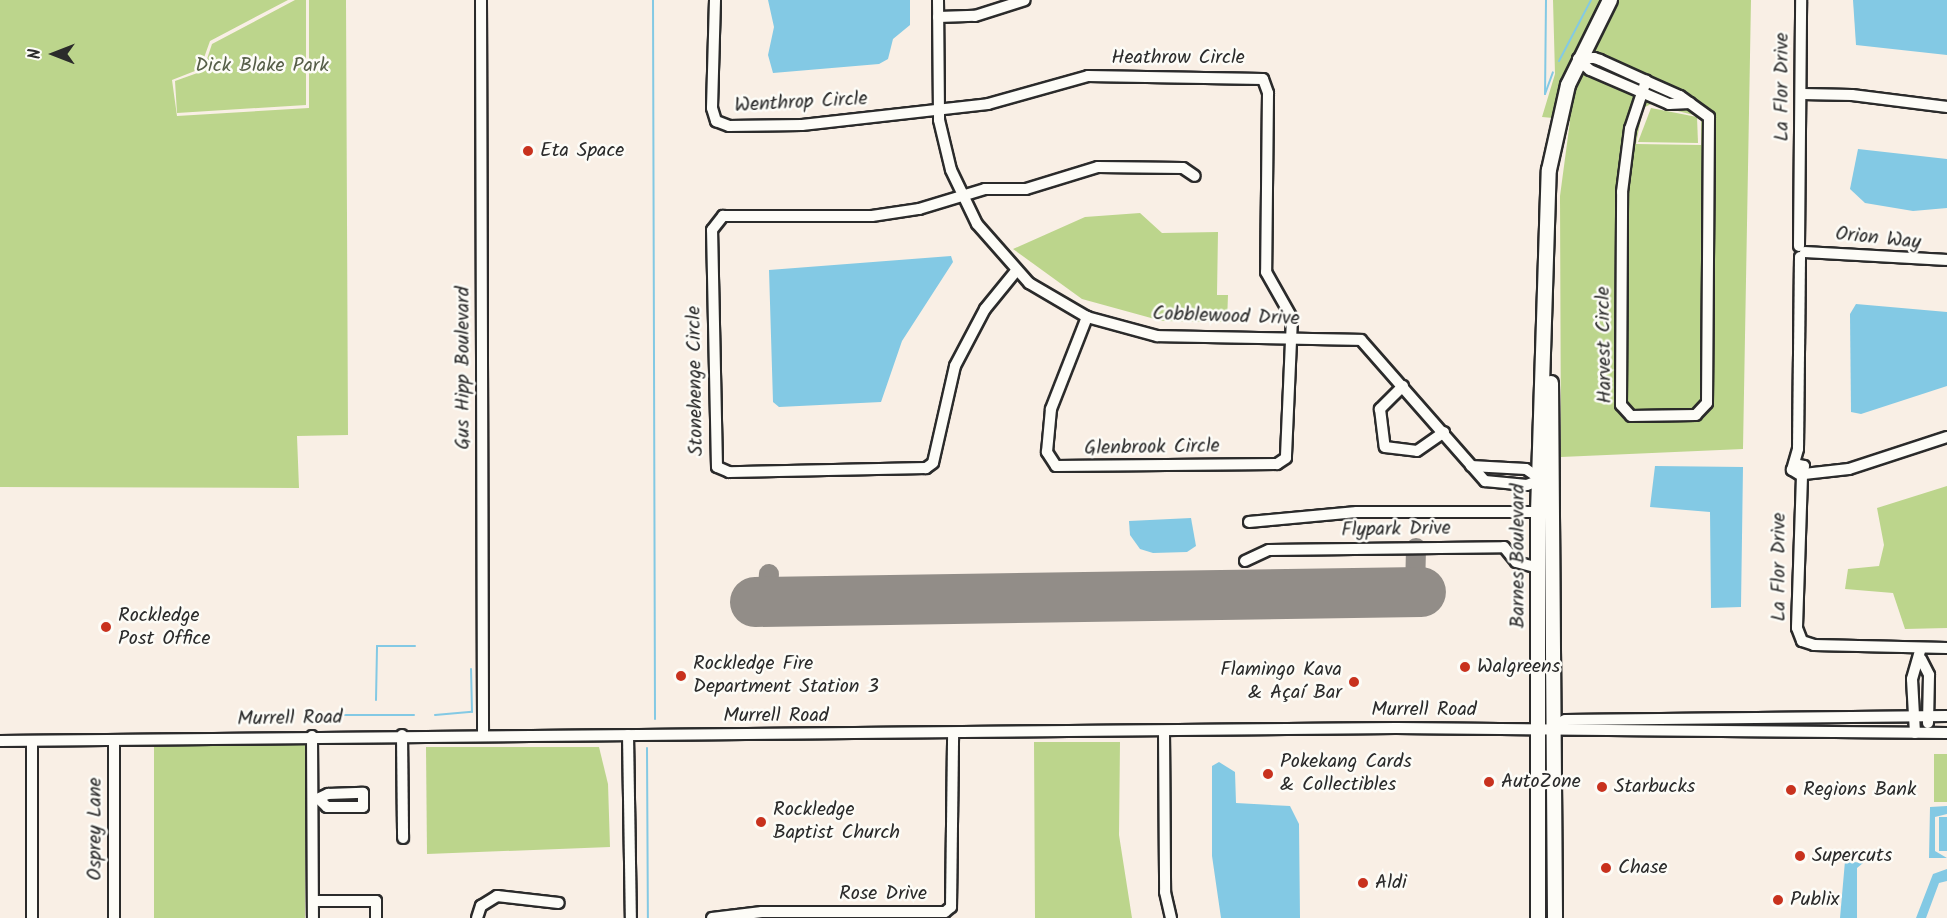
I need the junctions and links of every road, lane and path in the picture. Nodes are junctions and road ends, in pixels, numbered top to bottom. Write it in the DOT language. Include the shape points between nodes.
graph roads {
  1 [pos="481,0"];
  2 [pos="715,0"];
  3 [pos="938,0"];
  4 [pos="1024,0"];
  5 [pos="1610,0"];
  6 [pos="1802,0"];
  7 [pos="938,17"];
  8 [pos="1578,58"];
  9 [pos="1646,81"];
  10 [pos="1641,92"];
  11 [pos="1802,94"];
  12 [pos="1690,103"];
  13 [pos="1947,107"];
  14 [pos="938,110"];
  15 [pos="1195,176"];
  16 [pos="961,196"];
  17 [pos="1801,252"];
  18 [pos="1947,260"];
  19 [pos="1016,272"];
  20 [pos="1088,317"];
  21 [pos="1292,338"];
  22 [pos="1403,386"];
  23 [pos="1444,432"];
  24 [pos="1947,437"];
  25 [pos="1470,466"];
  26 [pos="1800,470"];
  27 [pos="1545,478"];
  28 [pos="1538,512"];
  29 [pos="1250,522"];
  30 [pos="1245,561"];
  31 [pos="1538,568"];
  32 [pos="1947,648"];
  33 [pos="1921,653"];
  34 [pos="1913,716"];
  35 [pos="1929,716"];
  36 [pos="1947,716"];
  37 [pos="1538,728"];
  38 [pos="1553,728"];
  39 [pos="1164,732"];
  40 [pos="953,733"];
  41 [pos="1915,733"];
  42 [pos="1927,733"];
  43 [pos="1947,733"];
  44 [pos="402,735"];
  45 [pos="627,735"];
  46 [pos="312,736"];
  47 [pos="483,736"];
  48 [pos="114,740"];
  49 [pos="0,741"];
  50 [pos="32,741"];
  51 [pos="1538,784"];
  52 [pos="403,838"];
  53 [pos="313,901"];
  54 [pos="559,903"];
  55 [pos="1539,916"];
  56 [pos="32,918"];
  57 [pos="114,918"];
  58 [pos="313,918"];
  59 [pos="376,918"];
  60 [pos="477,918"];
  61 [pos="630,918"];
  62 [pos="712,918"];
  63 [pos="1171,918"];
  64 [pos="1555,918"];
  1 -- 47 [label="street, Gus Hipp Boulevard"];
  2 -- 14 [label="street, Wenthrop Circle" via="712,108 722,124 802,125"];
  3 -- 7 [label="street, Cobblewood Drive"];
  4 -- 7 [label="street" via="975,16"];
  5 -- 8 [label="main road, Barnes Boulevard"];
  6 -- 11 [label="street, La Flor Drive"];
  7 -- 14 [label="street, Cobblewood Drive"];
  8 -- 9 [label="street, Harvest Circle" via="1594,58"];
  8 -- 10 [label="street" via="1590,70"];
  8 -- 27 [label="main road, Barnes Boulevard" via="1551,150"];
  9 -- 10 [label="street, Harvest Circle"];
  9 -- 12 [label="street, Harvest Circle"];
  10 -- 12 [label="street" via="1669,104"];
  10 -- 12 [label="street, Harvest Circle" via="1630,129 1622,192 1621,405 1631,416 1696,415 1707,403 1709,117"];
  11 -- 13 [label="street"];
  11 -- 17 [label="street, La Flor Drive"];
  14 -- 16 [label="street, Cobblewood Drive"];
  14 -- 21 [label="street, Heathrow Circle" via="1000,102 1088,76 1263,79 1268,93 1266,272 1291,311"];
  15 -- 16 [label="street" via="1183,168 1098,167 1026,189 985,189"];
  16 -- 19 [label="street, Cobblewood Drive" via="977,224"];
  16 -- 19 [label="street, Stonehenge Circle" via="872,216 730,215 715,221 717,467 729,472 926,468 933,463 955,366 985,309"];
  17 -- 18 [label="street, Orion Way"];
  17 -- 26 [label="street, La Flor Drive"];
  19 -- 20 [label="street, Cobblewood Drive"];
  20 -- 21 [label="street, Cobblewood Drive" via="1157,336"];
  20 -- 21 [label="street, Glenbrook Circle" via="1051,409 1047,452 1056,466 1283,462 1291,448"];
  21 -- 22 [label="street, Cobblewood Drive" via="1361,340"];
  22 -- 23 [label="street, Cobblewood Drive"];
  22 -- 23 [label="street" via="1380,409 1386,447 1418,451"];
  23 -- 25 [label="street, Cobblewood Drive"];
  24 -- 26 [label="street" via="1849,470"];
  25 -- 27 [label="street" via="1526,469"];
  25 -- 27 [label="street, Cobblewood Drive" via="1494,486 1527,485"];
  26 -- 33 [label="street, La Flor Drive" via="1800,638 1814,645"];
  27 -- 28 [label="main road, Barnes Boulevard"];
  27 -- 38 [label="main road, Barnes Boulevard"];
  28 -- 29 [label="street, Flypark Drive" via="1357,512"];
  28 -- 31 [label="main road, Barnes Boulevard"];
  30 -- 31 [label="street, Flypark Drive" via="1269,550 1504,547 1516,562"];
  31 -- 37 [label="main road, Barnes Boulevard"];
  32 -- 33 [label="street, La Flor Drive"];
  33 -- 34 [label="street" via="1912,679"];
  33 -- 35 [label="street" via="1929,675"];
  34 -- 35 [label="street, Murrell Road"];
  34 -- 38 [label="street, Murrell Road" via="1565,720"];
  34 -- 41 [label="street"];
  35 -- 36 [label="street, Murrell Road"];
  35 -- 42 [label="street"];
  37 -- 38 [label="street, Murrell Road"];
  37 -- 39 [label="street, Murrell Road"];
  37 -- 51 [label="main road, Barnes Boulevard"];
  38 -- 41 [label="street, Murrell Road" via="1565,733"];
  38 -- 64 [label="main road, Barnes Boulevard"];
  39 -- 40 [label="street, Murrell Road"];
  39 -- 63 [label="street" via="1165,892"];
  40 -- 45 [label="street, Murrell Road"];
  40 -- 62 [label="street, Rose Drive" via="951,907 945,912 762,912"];
  41 -- 42 [label="street, Murrell Road"];
  42 -- 43 [label="street, Murrell Road"];
  44 -- 46 [label="street, Murrell Road"];
  44 -- 47 [label="street, Murrell Road"];
  44 -- 52 [label="street"];
  45 -- 47 [label="street, Murrell Road"];
  45 -- 61 [label="street"];
  46 -- 48 [label="street, Murrell Road"];
  46 -- 53 [label="street" via="317,801"];
  48 -- 50 [label="street, Murrell Road"];
  48 -- 57 [label="street, Osprey Lane"];
  49 -- 50 [label="street, Murrell Road"];
  50 -- 56 [label="street"];
  51 -- 55 [label="main road, Barnes Boulevard"];
  51 -- 64 [label="main road" via="1544,894"];
  53 -- 58 [label="street"];
  53 -- 59 [label="street" via="376,901"];
  54 -- 60 [label="street" via="534,896 497,896 481,906"];
}
